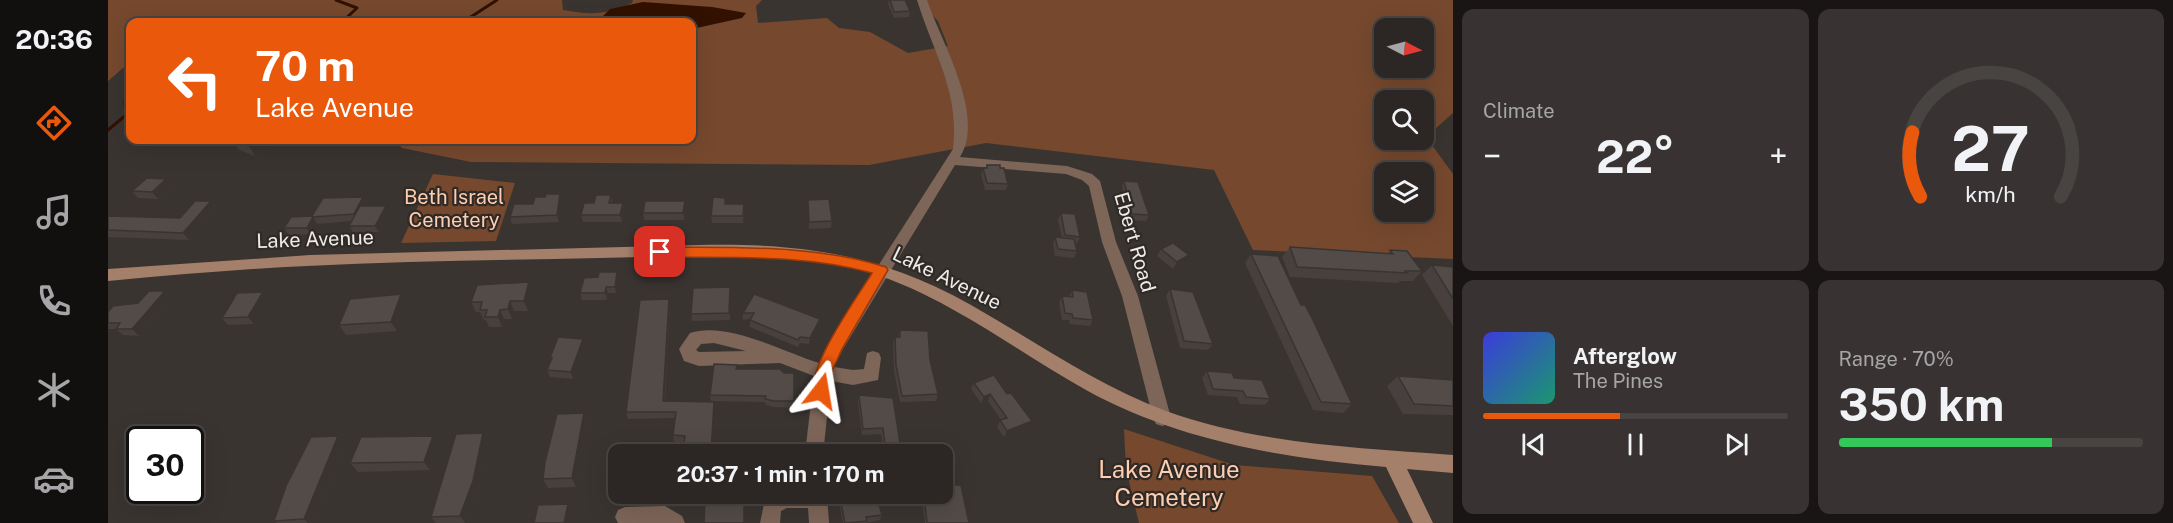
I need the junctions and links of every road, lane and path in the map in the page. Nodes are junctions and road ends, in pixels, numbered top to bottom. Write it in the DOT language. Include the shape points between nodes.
graph roads {
  1 [pos="922,0"];
  2 [pos="953,160"];
  3 [pos="881,270"];
  4 [pos="108,275"];
  5 [pos="778,357"];
  6 [pos="873,358"];
  7 [pos="823,373"];
  8 [pos="1162,418"];
  9 [pos="815,444"];
  10 [pos="1392,459"];
  11 [pos="1453,464"];
  12 [pos="774,504"];
  13 [pos="818,504"];
  14 [pos="625,517"];
  15 [pos="675,523"];
  16 [pos="770,523"];
  17 [pos="819,523"];
  18 [pos="1424,523"];
  1 -- 2 [label="street" via="960,99 961,138"];
  2 -- 3 [label="street"];
  2 -- 8 [label="street, Ebert Road" via="1050,168 1078,173 1095,184"];
  3 -- 4 [label="main road, Lake Avenue" via="814,255 712,251 310,260"];
  3 -- 7 [label="street"];
  3 -- 8 [label="main road, Lake Avenue" via="938,294 1100,388"];
  5 -- 7 [label="street"];
  6 -- 7 [label="street" via="874,373 868,377 853,380"];
  7 -- 9 [label="street"];
  8 -- 10 [label="main road, Lake Avenue" via="1247,440"];
  10 -- 11 [label="main road, Lake Avenue"];
  10 -- 18 [label="main road"];
  12 -- 16 [label="street"];
  13 -- 17 [label="street"];
  14 -- 15 [label="street" via="665,516"];
}
